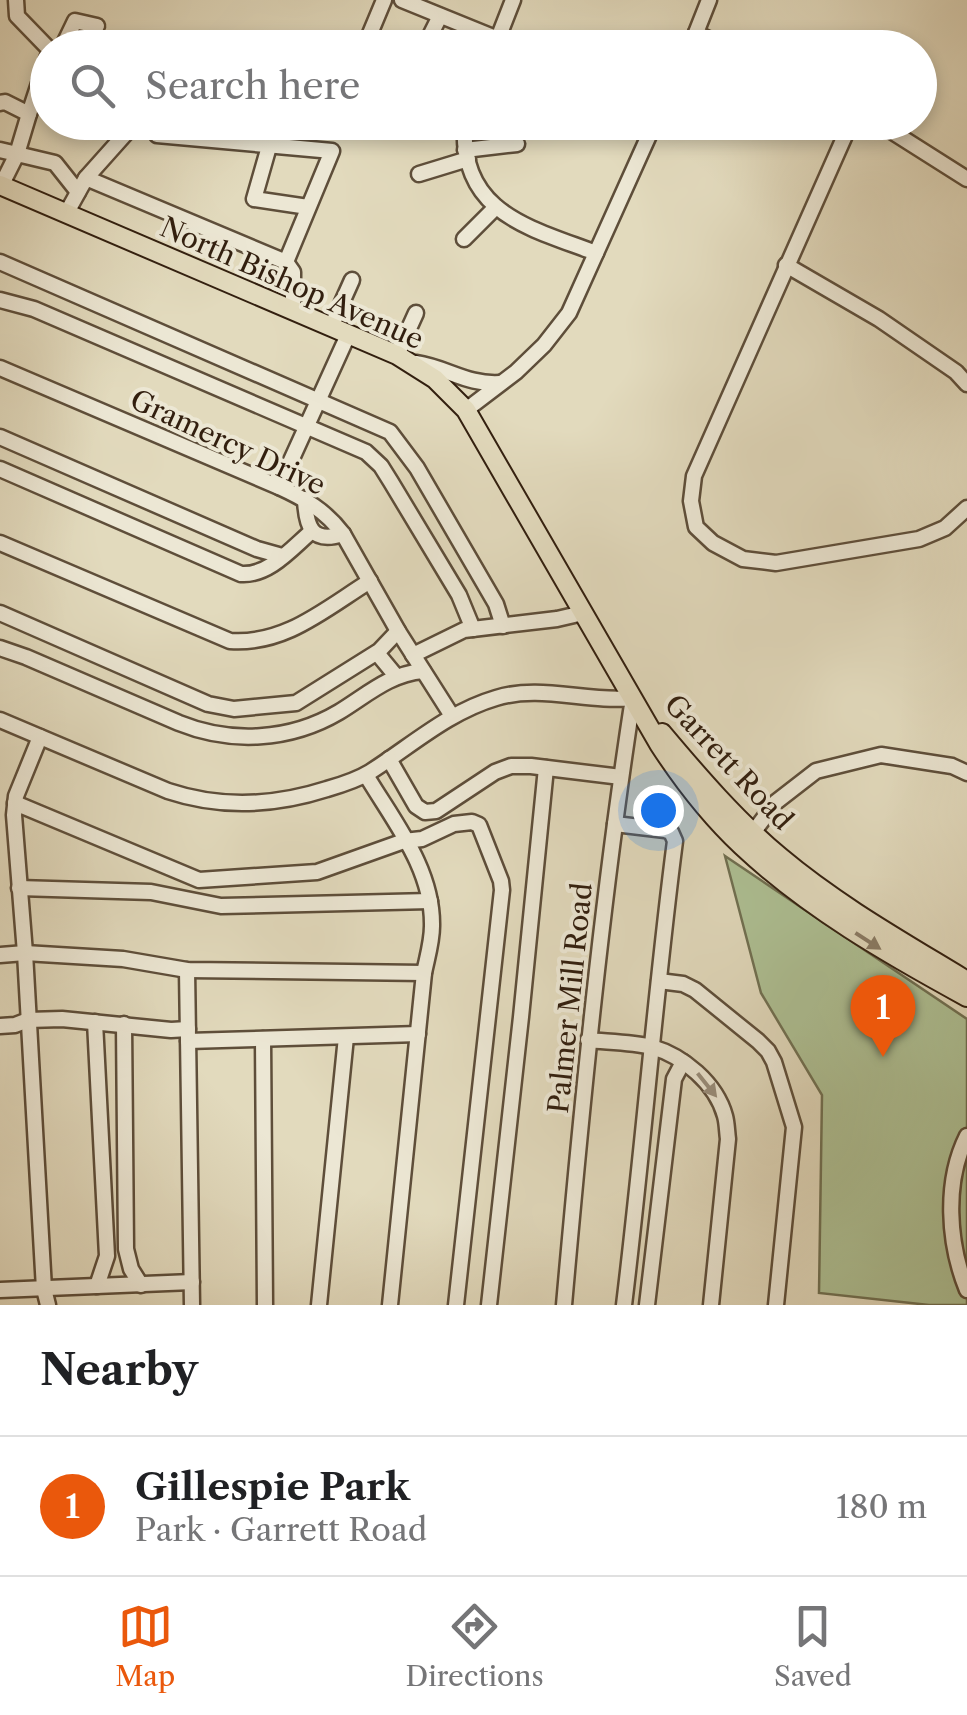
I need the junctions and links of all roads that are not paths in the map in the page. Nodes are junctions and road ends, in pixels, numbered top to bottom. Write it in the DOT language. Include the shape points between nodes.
graph roads {
  1 [pos="16,0"];
  2 [pos="384,0"];
  3 [pos="402,0"];
  4 [pos="514,0"];
  5 [pos="709,0"];
  6 [pos="440,16"];
  7 [pos="97,26"];
  8 [pos="31,30"];
  9 [pos="71,30"];
  10 [pos="372,30"];
  11 [pos="433,30"];
  12 [pos="469,30"];
  13 [pos="501,30"];
  14 [pos="697,30"];
  15 [pos="0,103"];
  16 [pos="30,111"];
  17 [pos="29,114"];
  18 [pos="120,140"];
  19 [pos="235,140"];
  20 [pos="271,140"];
  21 [pos="466,140"];
  22 [pos="648,140"];
  23 [pos="843,140"];
  24 [pos="905,140"];
  25 [pos="517,144"];
  26 [pos="269,146"];
  27 [pos="0,150"];
  28 [pos="17,154"];
  29 [pos="466,155"];
  30 [pos="419,174"];
  31 [pos="86,178"];
  32 [pos="967,179"];
  33 [pos="1,186"];
  34 [pos="78,192"];
  35 [pos="496,206"];
  36 [pos="308,207"];
  37 [pos="66,214"];
  38 [pos="464,239"];
  39 [pos="596,253"];
  40 [pos="0,262"];
  41 [pos="286,262"];
  42 [pos="786,265"];
  43 [pos="352,280"];
  44 [pos="0,300"];
  45 [pos="292,311"];
  46 [pos="416,314"];
  47 [pos="339,331"];
  48 [pos="402,358"];
  49 [pos="0,368"];
  50 [pos="501,383"];
  51 [pos="967,384"];
  52 [pos="318,401"];
  53 [pos="466,410"];
  54 [pos="306,426"];
  55 [pos="0,437"];
  56 [pos="0,469"];
  57 [pos="279,486"];
  58 [pos="305,499"];
  59 [pos="967,508"];
  60 [pos="312,530"];
  61 [pos="342,534"];
  62 [pos="0,543"];
  63 [pos="282,556"];
  64 [pos="370,581"];
  65 [pos="0,613"];
  66 [pos="583,613"];
  67 [pos="503,626"];
  68 [pos="473,630"];
  69 [pos="398,631"];
  70 [pos="0,648"];
  71 [pos="377,653"];
  72 [pos="413,655"];
  73 [pos="423,671"];
  74 [pos="396,676"];
  75 [pos="633,698"];
  76 [pos="452,716"];
  77 [pos="0,720"];
  78 [pos="40,736"];
  79 [pos="389,759"];
  80 [pos="546,768"];
  81 [pos="967,772"];
  82 [pos="366,776"];
  83 [pos="621,776"];
  84 [pos="0,786"];
  85 [pos="19,788"];
  86 [pos="10,811"];
  87 [pos="615,824"];
  88 [pos="748,839"];
  89 [pos="406,841"];
  90 [pos="19,888"];
  91 [pos="430,901"];
  92 [pos="25,953"];
  93 [pos="0,954"];
  94 [pos="187,970"];
  95 [pos="424,973"];
  96 [pos="967,980"];
  97 [pos="659,981"];
  98 [pos="967,997"];
  99 [pos="28,1020"];
  100 [pos="95,1022"];
  101 [pos="124,1024"];
  102 [pos="0,1026"];
  103 [pos="418,1034"];
  104 [pos="188,1035"];
  105 [pos="346,1037"];
  106 [pos="263,1039"];
  107 [pos="588,1040"];
  108 [pos="651,1047"];
  109 [pos="684,1062"];
  110 [pos="967,1136"];
  111 [pos="192,1282"];
  112 [pos="141,1284"];
  113 [pos="97,1286"];
  114 [pos="44,1288"];
  115 [pos="0,1290"];
  116 [pos="967,1290"];
  117 [pos="48,1305"];
  118 [pos="192,1305"];
  119 [pos="266,1305"];
  120 [pos="319,1305"];
  121 [pos="390,1305"];
  122 [pos="456,1305"];
  123 [pos="489,1305"];
  124 [pos="564,1305"];
  125 [pos="624,1305"];
  126 [pos="648,1305"];
  127 [pos="711,1305"];
  128 [pos="776,1305"];
  1 -- 8 [label="street" via="17,16"];
  2 -- 10 [label="street"];
  3 -- 6 [label="street"];
  4 -- 13 [label="street"];
  5 -- 14 [label="street"];
  6 -- 11 [label="street"];
  6 -- 12 [label="street"];
  7 -- 9 [label="street" via="75,21"];
  15 -- 17 [label="street"];
  16 -- 17 [label="street"];
  17 -- 28 [label="street"];
  18 -- 31 [label="street"];
  19 -- 26 [label="street"];
  20 -- 26 [label="street"];
  21 -- 29 [label="street"];
  22 -- 39 [label="street"];
  23 -- 42 [label="street"];
  24 -- 32 [label="street"];
  25 -- 29 [label="street"];
  26 -- 36 [label="street" via="254,198"];
  26 -- 36 [label="street" via="332,150"];
  27 -- 28 [label="street"];
  28 -- 33 [label="street"];
  28 -- 34 [label="street" via="55,163"];
  29 -- 30 [label="street"];
  29 -- 35 [label="street" via="472,176"];
  31 -- 34 [label="street"];
  31 -- 41 [label="street"];
  33 -- 37 [label="main road, North Bishop Avenue"];
  34 -- 37 [label="street"];
  35 -- 38 [label="street"];
  35 -- 39 [label="street" via="518,223"];
  36 -- 41 [label="street"];
  37 -- 45 [label="main road, North Bishop Avenue"];
  39 -- 50 [label="street" via="569,313"];
  40 -- 52 [label="street"];
  41 -- 45 [label="street" via="294,272"];
  42 -- 51 [label="street" via="879,319"];
  42 -- 59 [label="street" via="694,476 696,528 743,558 776,563 920,539"];
  43 -- 47 [label="street"];
  44 -- 54 [label="street" via="34,308"];
  45 -- 47 [label="main road, North Bishop Avenue"];
  46 -- 48 [label="street"];
  47 -- 48 [label="main road, North Bishop Avenue"];
  47 -- 52 [label="street"];
  48 -- 50 [label="street" via="480,384"];
  48 -- 53 [label="main road, North Bishop Avenue"];
  49 -- 57 [label="street, Gramercy Drive"];
  50 -- 53 [label="street"];
  52 -- 54 [label="street"];
  52 -- 67 [label="street" via="398,440"];
  53 -- 66 [label="main road, North Bishop Avenue"];
  54 -- 57 [label="street"];
  54 -- 68 [label="street" via="357,447 381,466"];
  55 -- 63 [label="street"];
  56 -- 63 [label="street" via="240,574 257,573"];
  57 -- 58 [label="street, Gramercy Drive"];
  58 -- 60 [label="street"];
  58 -- 61 [label="street, Gramercy Drive"];
  60 -- 61 [label="street" via="322,537"];
  60 -- 63 [label="street"];
  61 -- 64 [label="street, Gramercy Drive"];
  62 -- 64 [label="street" via="230,641 256,642 292,630"];
  64 -- 69 [label="street, Gramercy Drive"];
  65 -- 71 [label="street" via="208,704 234,709 296,703"];
  66 -- 67 [label="street"];
  66 -- 75 [label="main road, North Bishop Avenue"];
  67 -- 68 [label="street"];
  68 -- 72 [label="street"];
  69 -- 71 [label="street"];
  69 -- 72 [label="street, Gramercy Drive"];
  70 -- 74 [label="street" via="216,735 290,732 336,714"];
  71 -- 74 [label="street"];
  72 -- 73 [label="street, Gramercy Drive"];
  73 -- 74 [label="street"];
  73 -- 76 [label="street, Gramercy Drive"];
  75 -- 76 [label="street" via="526,692"];
  75 -- 83 [label="street, Palmer Mill Road"];
  75 -- 88 [label="main road, Garrett Road" via="684,782"];
  76 -- 79 [label="street"];
  77 -- 78 [label="street"];
  78 -- 82 [label="street" via="168,791 239,805 298,798"];
  78 -- 85 [label="street"];
  79 -- 80 [label="street" via="426,812 511,766"];
  79 -- 82 [label="street"];
  80 -- 83 [label="street"];
  80 -- 123 [label="street"];
  81 -- 88 [label="street" via="881,755 816,771 776,802"];
  82 -- 89 [label="street"];
  83 -- 87 [label="street, Palmer Mill Road"];
  84 -- 85 [label="street"];
  85 -- 86 [label="street"];
  86 -- 89 [label="street" via="199,880 308,874"];
  86 -- 90 [label="street"];
  87 -- 97 [label="street" via="674,836"];
  87 -- 107 [label="street, Palmer Mill Road"];
  88 -- 96 [label="main road, Garrett Road"];
  88 -- 98 [label="main road, Garrett Road, one-way" via="804,896 869,943"];
  89 -- 91 [label="street" via="422,867"];
  89 -- 122 [label="street" via="472,822 483,833 501,881"];
  90 -- 91 [label="street" via="138,891 222,906"];
  90 -- 92 [label="street"];
  91 -- 95 [label="street"];
  92 -- 93 [label="street"];
  92 -- 94 [label="street"];
  92 -- 99 [label="street"];
  94 -- 95 [label="street"];
  94 -- 104 [label="street"];
  95 -- 103 [label="street"];
  97 -- 108 [label="street"];
  97 -- 128 [label="street" via="695,990 774,1062 794,1127"];
  99 -- 100 [label="street"];
  99 -- 102 [label="street"];
  99 -- 114 [label="street"];
  100 -- 101 [label="street"];
  100 -- 113 [label="street" via="107,1256"];
  101 -- 104 [label="street"];
  101 -- 112 [label="street" via="126,1250"];
  103 -- 105 [label="street"];
  103 -- 121 [label="street"];
  104 -- 106 [label="street"];
  104 -- 111 [label="street"];
  105 -- 106 [label="street"];
  105 -- 120 [label="street"];
  106 -- 119 [label="street"];
  107 -- 108 [label="street"];
  107 -- 124 [label="street, Palmer Mill Road"];
  108 -- 109 [label="street"];
  108 -- 125 [label="street"];
  109 -- 126 [label="street" via="674,1080"];
  109 -- 127 [label="street, one-way" via="708,1084 725,1116 728,1140"];
  110 -- 116 [label="street" via="952,1211"];
  111 -- 112 [label="street"];
  111 -- 118 [label="street"];
  112 -- 113 [label="street"];
  113 -- 114 [label="street"];
  114 -- 115 [label="street"];
  114 -- 117 [label="street"];
}
